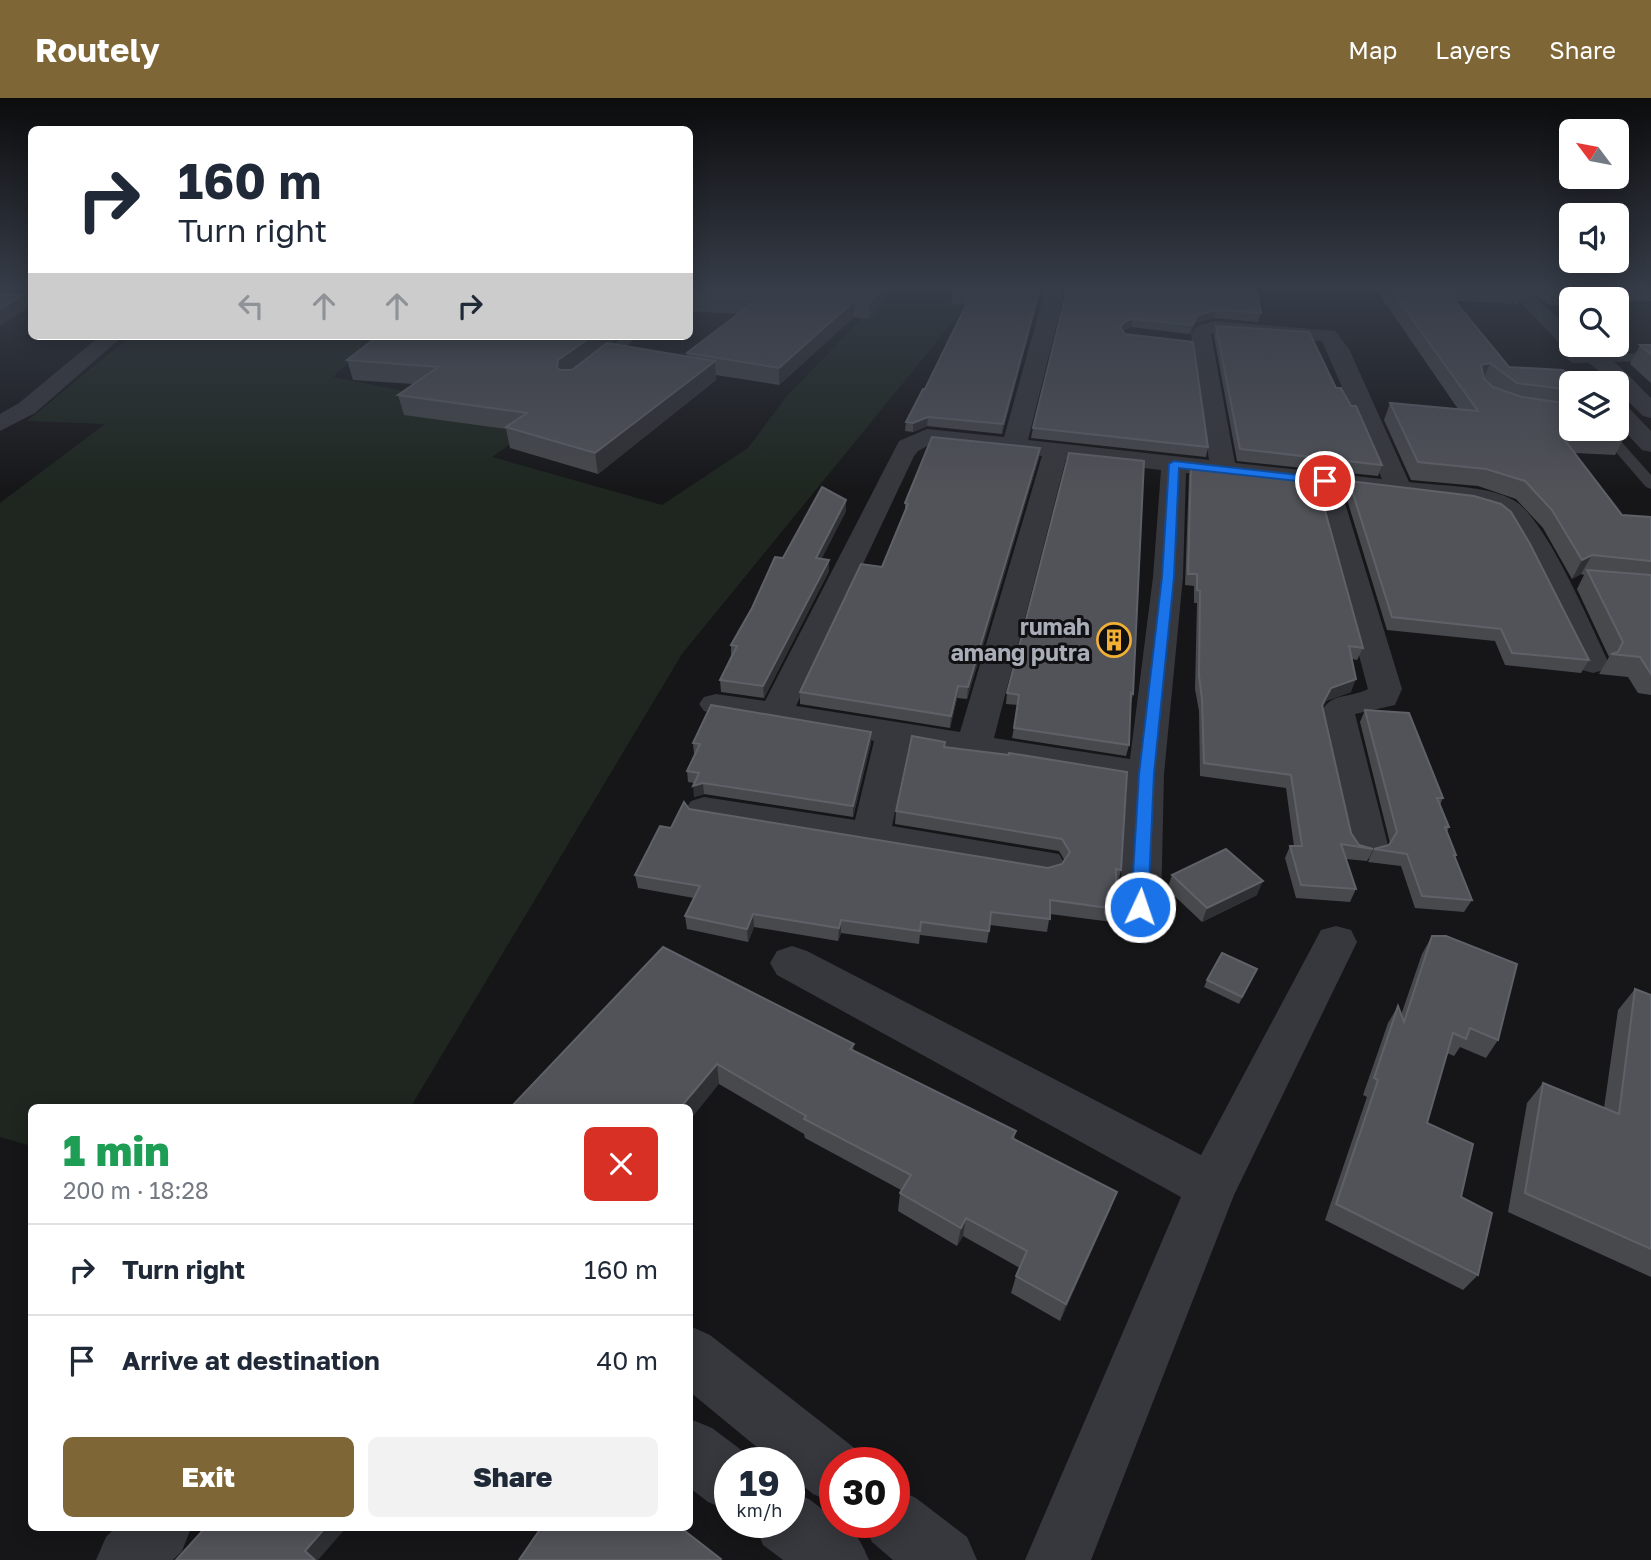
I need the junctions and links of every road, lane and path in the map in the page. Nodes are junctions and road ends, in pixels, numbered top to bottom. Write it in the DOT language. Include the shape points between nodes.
graph roads {
  1 [pos="89,356"];
  2 [pos="605,356"];
  3 [pos="1038,356"];
  4 [pos="1204,356"];
  5 [pos="1341,356"];
  6 [pos="1592,357"];
  7 [pos="1651,357"];
  8 [pos="1600,360"];
  9 [pos="589,368"];
  10 [pos="1651,411"];
  11 [pos="0,424"];
  12 [pos="1629,424"];
  13 [pos="1613,441"];
  14 [pos="1651,445"];
  15 [pos="1014,446"];
  16 [pos="1056,450"];
  17 [pos="1174,464"];
  18 [pos="1223,469"];
  19 [pos="1325,481"];
  20 [pos="1651,484"];
  21 [pos="1399,489"];
  22 [pos="1593,663"];
  23 [pos="716,704"];
  24 [pos="776,713"];
  25 [pos="894,732"];
  26 [pos="974,746"];
  27 [pos="1146,774"];
  28 [pos="704,810"];
  29 [pos="871,836"];
  30 [pos="1367,845"];
  31 [pos="1045,864"];
  32 [pos="1140,907"];
  33 [pos="1336,942"];
  34 [pos="792,963"];
  35 [pos="1210,1187"];
  36 [pos="693,1357"];
  37 [pos="693,1452"];
  38 [pos="819,1459"];
  39 [pos="714,1468"];
  40 [pos="156,1531"];
  41 [pos="910,1533"];
  42 [pos="805,1536"];
  43 [pos="129,1560"];
  44 [pos="836,1560"];
  45 [pos="944,1560"];
  46 [pos="1058,1560"];
  1 -- 11 [label="street" via="27,408"];
  2 -- 9 [label="lane"];
  3 -- 15 [label="street"];
  4 -- 18 [label="street"];
  5 -- 21 [label="street"];
  6 -- 8 [label="street"];
  7 -- 8 [label="lane"];
  8 -- 10 [label="street"];
  12 -- 14 [label="street"];
  13 -- 20 [label="lane"];
  15 -- 16 [label="street"];
  15 -- 24 [label="street" via="927,436 908,446"];
  16 -- 17 [label="street"];
  16 -- 26 [label="street"];
  17 -- 18 [label="street"];
  17 -- 27 [label="street" via="1168,577"];
  18 -- 19 [label="street"];
  19 -- 21 [label="street"];
  19 -- 30 [label="street" via="1385,689 1383,698 1343,706 1337,717"];
  21 -- 22 [label="street" via="1486,500 1514,513"];
  23 -- 24 [label="street"];
  24 -- 25 [label="street"];
  25 -- 26 [label="street"];
  25 -- 29 [label="street"];
  26 -- 27 [label="street"];
  27 -- 32 [label="street"];
  28 -- 29 [label="street"];
  29 -- 31 [label="street"];
  33 -- 35 [label="street"];
  34 -- 35 [label="street"];
  35 -- 46 [label="street"];
  36 -- 38 [label="street"];
  37 -- 39 [label="street"];
  40 -- 43 [label="street"];
  41 -- 45 [label="street"];
  42 -- 44 [label="street"];
}
